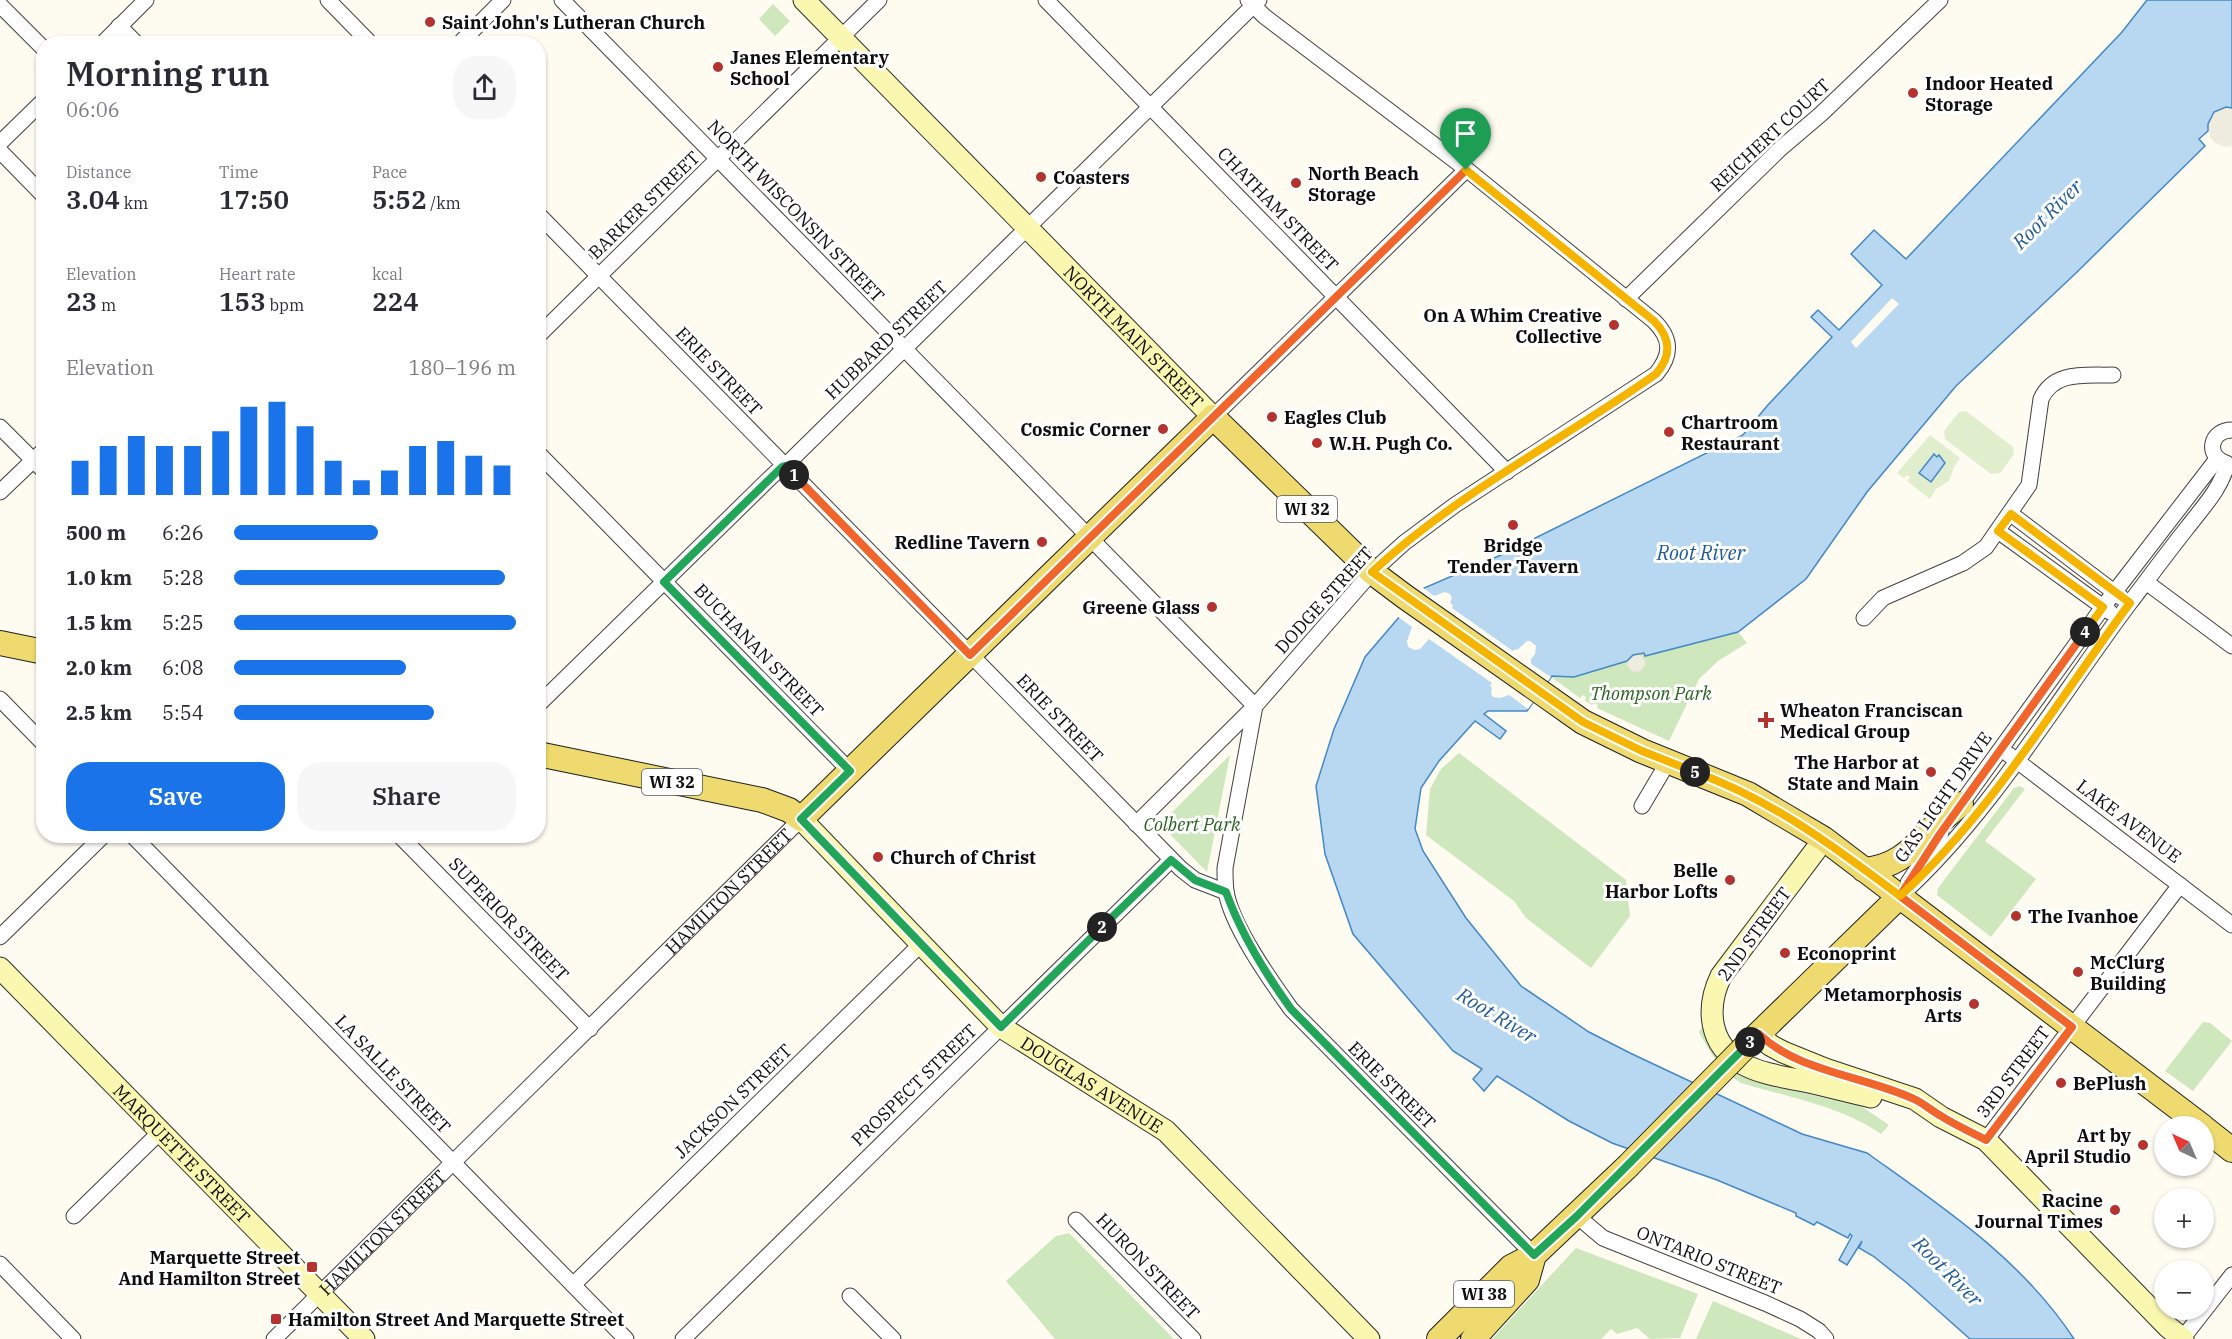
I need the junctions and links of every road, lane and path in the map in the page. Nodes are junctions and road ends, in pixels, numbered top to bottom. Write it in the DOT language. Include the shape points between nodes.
graph roads {
  1 [pos="146,0"];
  2 [pos="328,0"];
  3 [pos="503,0"];
  4 [pos="562,0"];
  5 [pos="804,0"];
  6 [pos="879,0"];
  7 [pos="1046,0"];
  8 [pos="1940,0"];
  9 [pos="1254,2"];
  10 [pos="0,5"];
  11 [pos="119,26"];
  12 [pos="110,36"];
  13 [pos="129,36"];
  14 [pos="363,36"];
  15 [pos="467,36"];
  16 [pos="840,38"];
  17 [pos="36,41"];
  18 [pos="1151,107"];
  19 [pos="36,108"];
  20 [pos="0,143"];
  21 [pos="0,151"];
  22 [pos="719,160"];
  23 [pos="1466,170"];
  24 [pos="36,188"];
  25 [pos="546,222"];
  26 [pos="1028,228"];
  27 [pos="600,277"];
  28 [pos="1337,296"];
  29 [pos="1626,299"];
  30 [pos="546,328"];
  31 [pos="904,349"];
  32 [pos="2113,375"];
  33 [pos="1214,417"];
  34 [pos="0,427"];
  35 [pos="2232,430"];
  36 [pos="36,458"];
  37 [pos="546,461"];
  38 [pos="2227,463"];
  39 [pos="36,464"];
  40 [pos="785,466"];
  41 [pos="1507,472"];
  42 [pos="0,492"];
  43 [pos="2011,514"];
  44 [pos="1998,531"];
  45 [pos="1090,538"];
  46 [pos="1372,572"];
  47 [pos="664,582"];
  48 [pos="2146,582"];
  49 [pos="2114,592"];
  50 [pos="2130,603"];
  51 [pos="2103,607"];
  52 [pos="1864,618"];
  53 [pos="2118,618"];
  54 [pos="0,643"];
  55 [pos="2232,646"];
  56 [pos="36,650"];
  57 [pos="970,655"];
  58 [pos="546,696"];
  59 [pos="0,699"];
  60 [pos="1255,706"];
  61 [pos="36,736"];
  62 [pos="2001,748"];
  63 [pos="546,756"];
  64 [pos="2016,760"];
  65 [pos="1668,762"];
  66 [pos="850,771"];
  67 [pos="1961,804"];
  68 [pos="1642,806"];
  69 [pos="801,819"];
  70 [pos="1136,824"];
  71 [pos="1824,839"];
  72 [pos="96,843"];
  73 [pos="140,843"];
  74 [pos="407,843"];
  75 [pos="1171,860"];
  76 [pos="1864,870"];
  77 [pos="2180,885"];
  78 [pos="1226,892"];
  79 [pos="1900,896"];
  80 [pos="2232,925"];
  81 [pos="0,937"];
  82 [pos="920,945"];
  83 [pos="0,968"];
  84 [pos="1001,1027"];
  85 [pos="2072,1027"];
  86 [pos="590,1029"];
  87 [pos="1752,1040"];
  88 [pos="2189,1116"];
  89 [pos="1941,1117"];
  90 [pos="160,1132"];
  91 [pos="2214,1136"];
  92 [pos="1986,1140"];
  93 [pos="2232,1150"];
  94 [pos="454,1163"];
  95 [pos="74,1216"];
  96 [pos="1577,1216"];
  97 [pos="1076,1220"];
  98 [pos="1534,1255"];
  99 [pos="0,1264"];
  100 [pos="2232,1275"];
  101 [pos="573,1285"];
  102 [pos="320,1294"];
  103 [pos="850,1296"];
  104 [pos="73,1339"];
  105 [pos="274,1339"];
  106 [pos="364,1339"];
  107 [pos="626,1339"];
  108 [pos="683,1339"];
  109 [pos="893,1339"];
  110 [pos="1193,1339"];
  111 [pos="1369,1339"];
  112 [pos="1439,1339"];
  113 [pos="1473,1339"];
  114 [pos="1826,1339"];
  115 [pos="2183,1339"];
  1 -- 11 [label="street"];
  2 -- 14 [label="street"];
  3 -- 15 [label="street"];
  4 -- 22 [label="street, NORTH WISCONSIN STREET"];
  5 -- 16 [label="street, NORTH MAIN STREET"];
  6 -- 16 [label="street, BARKER STREET"];
  7 -- 18 [label="street, CHATHAM STREET"];
  8 -- 29 [label="street, REICHERT COURT"];
  9 -- 18 [label="street, HUBBARD STREET"];
  9 -- 23 [label="street"];
  10 -- 17 [label="street"];
  11 -- 12 [label="street"];
  11 -- 13 [label="street"];
  16 -- 22 [label="street, BARKER STREET"];
  16 -- 26 [label="street, NORTH MAIN STREET"];
  18 -- 26 [label="street, HUBBARD STREET"];
  18 -- 28 [label="street, CHATHAM STREET"];
  19 -- 20 [label="street"];
  21 -- 24 [label="street"];
  22 -- 27 [label="street, BARKER STREET"];
  22 -- 31 [label="street, NORTH WISCONSIN STREET"];
  23 -- 28 [label="street, HAMILTON STREET"];
  23 -- 29 [label="street"];
  25 -- 27 [label="street, ERIE STREET"];
  26 -- 31 [label="street, HUBBARD STREET"];
  26 -- 33 [label="street, NORTH MAIN STREET"];
  27 -- 30 [label="street, BARKER STREET"];
  27 -- 40 [label="street, ERIE STREET"];
  28 -- 33 [label="street, HAMILTON STREET"];
  28 -- 41 [label="street, CHATHAM STREET"];
  29 -- 41 [label="street, DODGE STREET" via="1666,336 1664,365"];
  31 -- 40 [label="street, HUBBARD STREET"];
  31 -- 45 [label="street, NORTH WISCONSIN STREET"];
  32 -- 43 [label="street" via="2063,377 2045,390 2030,485"];
  33 -- 45 [label="main road, HAMILTON STREET"];
  33 -- 46 [label="main road, NORTH MAIN STREET / WI 32"];
  34 -- 36 [label="street"];
  35 -- 38 [label="street" via="2214,438 2212,449"];
  37 -- 47 [label="street, BUCHANAN STREET"];
  38 -- 48 [label="street, GAS LIGHT DRIVE" via="2222,481"];
  38 -- 49 [label="street, GAS LIGHT DRIVE"];
  39 -- 42 [label="street"];
  40 -- 47 [label="street, HUBBARD STREET"];
  40 -- 57 [label="street, ERIE STREET"];
  41 -- 46 [label="street, DODGE STREET" via="1430,522"];
  43 -- 44 [label="street"];
  43 -- 49 [label="street"];
  44 -- 51 [label="street"];
  44 -- 52 [label="street" via="1976,556 1892,593"];
  45 -- 57 [label="main road, HAMILTON STREET"];
  45 -- 60 [label="street, NORTH WISCONSIN STREET"];
  46 -- 60 [label="street, DODGE STREET"];
  46 -- 65 [label="main road, NORTH MAIN STREET / WI 32" via="1604,734"];
  47 -- 58 [label="street, HUBBARD STREET"];
  47 -- 66 [label="street, BUCHANAN STREET"];
  48 -- 50 [label="street, GAS LIGHT DRIVE"];
  48 -- 55 [label="street"];
  49 -- 50 [label="street"];
  49 -- 51 [label="street, GAS LIGHT DRIVE"];
  50 -- 53 [label="street, GAS LIGHT DRIVE"];
  51 -- 53 [label="street"];
  51 -- 62 [label="street, GAS LIGHT DRIVE"];
  53 -- 64 [label="street, GAS LIGHT DRIVE"];
  54 -- 56 [label="main road"];
  57 -- 66 [label="main road, HAMILTON STREET"];
  57 -- 70 [label="street, ERIE STREET"];
  59 -- 61 [label="street"];
  60 -- 70 [label="street, DODGE STREET"];
  60 -- 78 [label="street" via="1225,868"];
  62 -- 64 [label="street, LAKE AVENUE"];
  62 -- 67 [label="street, GAS LIGHT DRIVE"];
  63 -- 69 [label="main road, DOUGLAS AVENUE / WI 32" via="762,800"];
  64 -- 77 [label="street, LAKE AVENUE"];
  64 -- 79 [label="street, GAS LIGHT DRIVE" via="1940,858"];
  65 -- 68 [label="street"];
  65 -- 71 [label="main road, WI 32" via="1748,794"];
  66 -- 69 [label="main road, HAMILTON STREET"];
  67 -- 76 [label="main road" via="1899,860"];
  67 -- 79 [label="street, GAS LIGHT DRIVE"];
  69 -- 82 [label="street, DOUGLAS AVENUE"];
  69 -- 86 [label="street, HAMILTON STREET"];
  70 -- 75 [label="street, ERIE STREET"];
  71 -- 76 [label="main road, WI 32"];
  71 -- 89 [label="street, 2ND STREET" via="1721,976 1711,1006 1718,1038 1740,1062 1763,1072 1890,1101"];
  72 -- 81 [label="street"];
  73 -- 94 [label="street, LA SALLE STREET"];
  74 -- 86 [label="street, SUPERIOR STREET"];
  75 -- 78 [label="street, ERIE STREET" via="1195,880"];
  75 -- 84 [label="street, PROSPECT STREET"];
  76 -- 79 [label="main road, WI 32"];
  77 -- 80 [label="street, LAKE AVENUE"];
  77 -- 85 [label="street, 3RD STREET"];
  78 -- 98 [label="street, ERIE STREET" via="1243,933 1291,1009"];
  79 -- 85 [label="main road, WI 32"];
  79 -- 87 [label="main road, WI 38"];
  82 -- 84 [label="street, DOUGLAS AVENUE"];
  82 -- 101 [label="street, JACKSON STREET"];
  83 -- 90 [label="street, MARQUETTE STREET"];
  84 -- 108 [label="street, PROSPECT STREET"];
  84 -- 111 [label="street, DOUGLAS AVENUE" via="1166,1131"];
  85 -- 88 [label="main road, WI 32"];
  85 -- 92 [label="street, 3RD STREET"];
  86 -- 94 [label="street, HAMILTON STREET"];
  87 -- 89 [label="street" via="1915,1099"];
  87 -- 96 [label="main road, WI 38, bridge"];
  89 -- 92 [label="street"];
  90 -- 95 [label="street"];
  90 -- 102 [label="street, MARQUETTE STREET"];
  91 -- 93 [label="main road, WI 32"];
  92 -- 115 [label="street"];
  94 -- 101 [label="street, LA SALLE STREET"];
  94 -- 102 [label="street, HAMILTON STREET"];
  96 -- 98 [label="main road, WI 38"];
  96 -- 114 [label="street, ONTARIO STREET" via="1603,1238 1800,1319"];
  97 -- 110 [label="street, HURON STREET"];
  98 -- 112 [label="main road, WI 38" via="1512,1266"];
  98 -- 113 [label="main road, WI 38" via="1527,1280"];
  99 -- 104 [label="street"];
  100 -- 115 [label="street"];
  101 -- 107 [label="street, LA SALLE STREET"];
  102 -- 105 [label="street, HAMILTON STREET"];
  102 -- 106 [label="street, MARQUETTE STREET"];
  103 -- 109 [label="street"];
}
